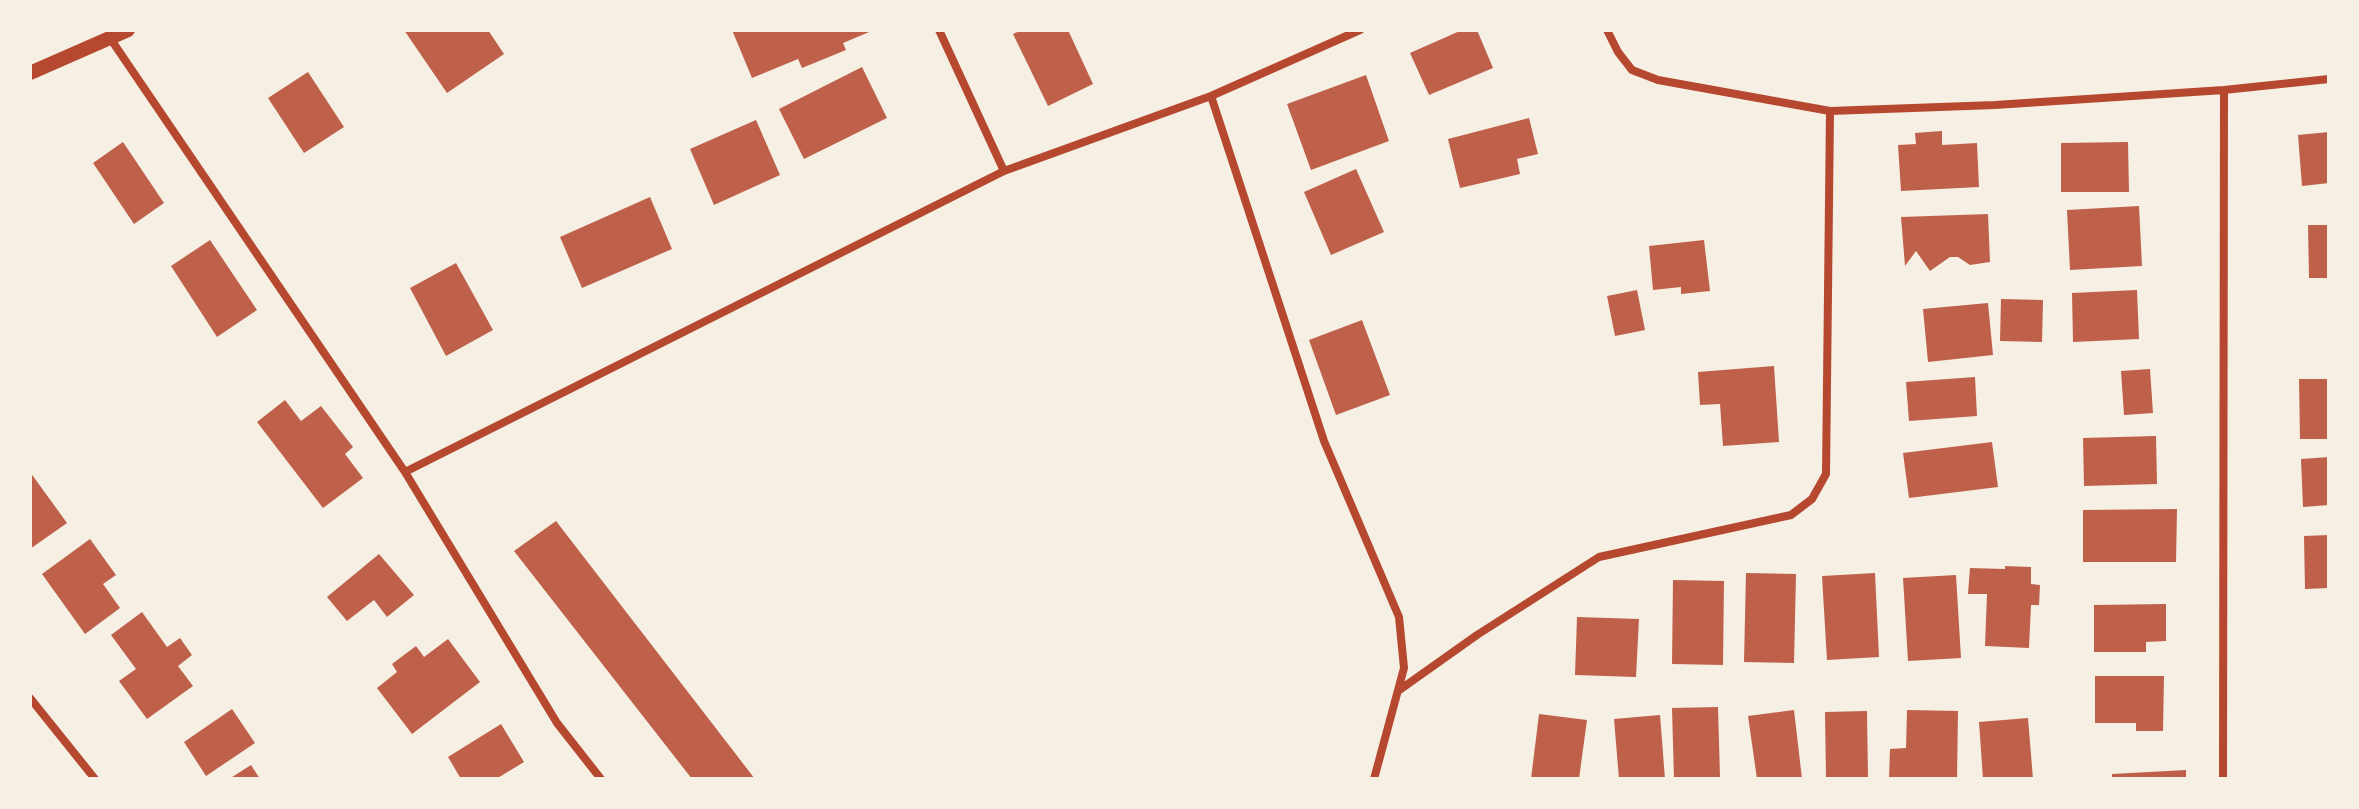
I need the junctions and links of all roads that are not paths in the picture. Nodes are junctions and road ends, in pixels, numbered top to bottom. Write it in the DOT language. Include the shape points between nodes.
graph roads {
  1 [pos="128,30"];
  2 [pos="939,30"];
  3 [pos="1360,30"];
  4 [pos="1607,30"];
  5 [pos="110,38"];
  6 [pos="30,73"];
  7 [pos="2329,79"];
  8 [pos="2224,90"];
  9 [pos="1211,96"];
  10 [pos="1830,111"];
  11 [pos="1004,171"];
  12 [pos="405,472"];
  13 [pos="1398,691"];
  14 [pos="30,698"];
  15 [pos="95,779"];
  16 [pos="601,779"];
  17 [pos="1374,779"];
  18 [pos="2223,779"];
  1 -- 5 [label="street"];
  2 -- 11 [label="street"];
  3 -- 9 [label="street"];
  4 -- 10 [label="street" via="1632,70 1658,80"];
  5 -- 6 [label="street"];
  5 -- 12 [label="street"];
  7 -- 8 [label="street"];
  8 -- 10 [label="street"];
  8 -- 18 [label="street"];
  9 -- 11 [label="street"];
  9 -- 13 [label="street" via="1324,441 1399,617 1404,668"];
  10 -- 13 [label="street" via="1826,474 1812,499 1791,515 1599,557"];
  11 -- 12 [label="street"];
  12 -- 16 [label="street" via="557,723"];
  13 -- 17 [label="street"];
  14 -- 15 [label="street"];
}
